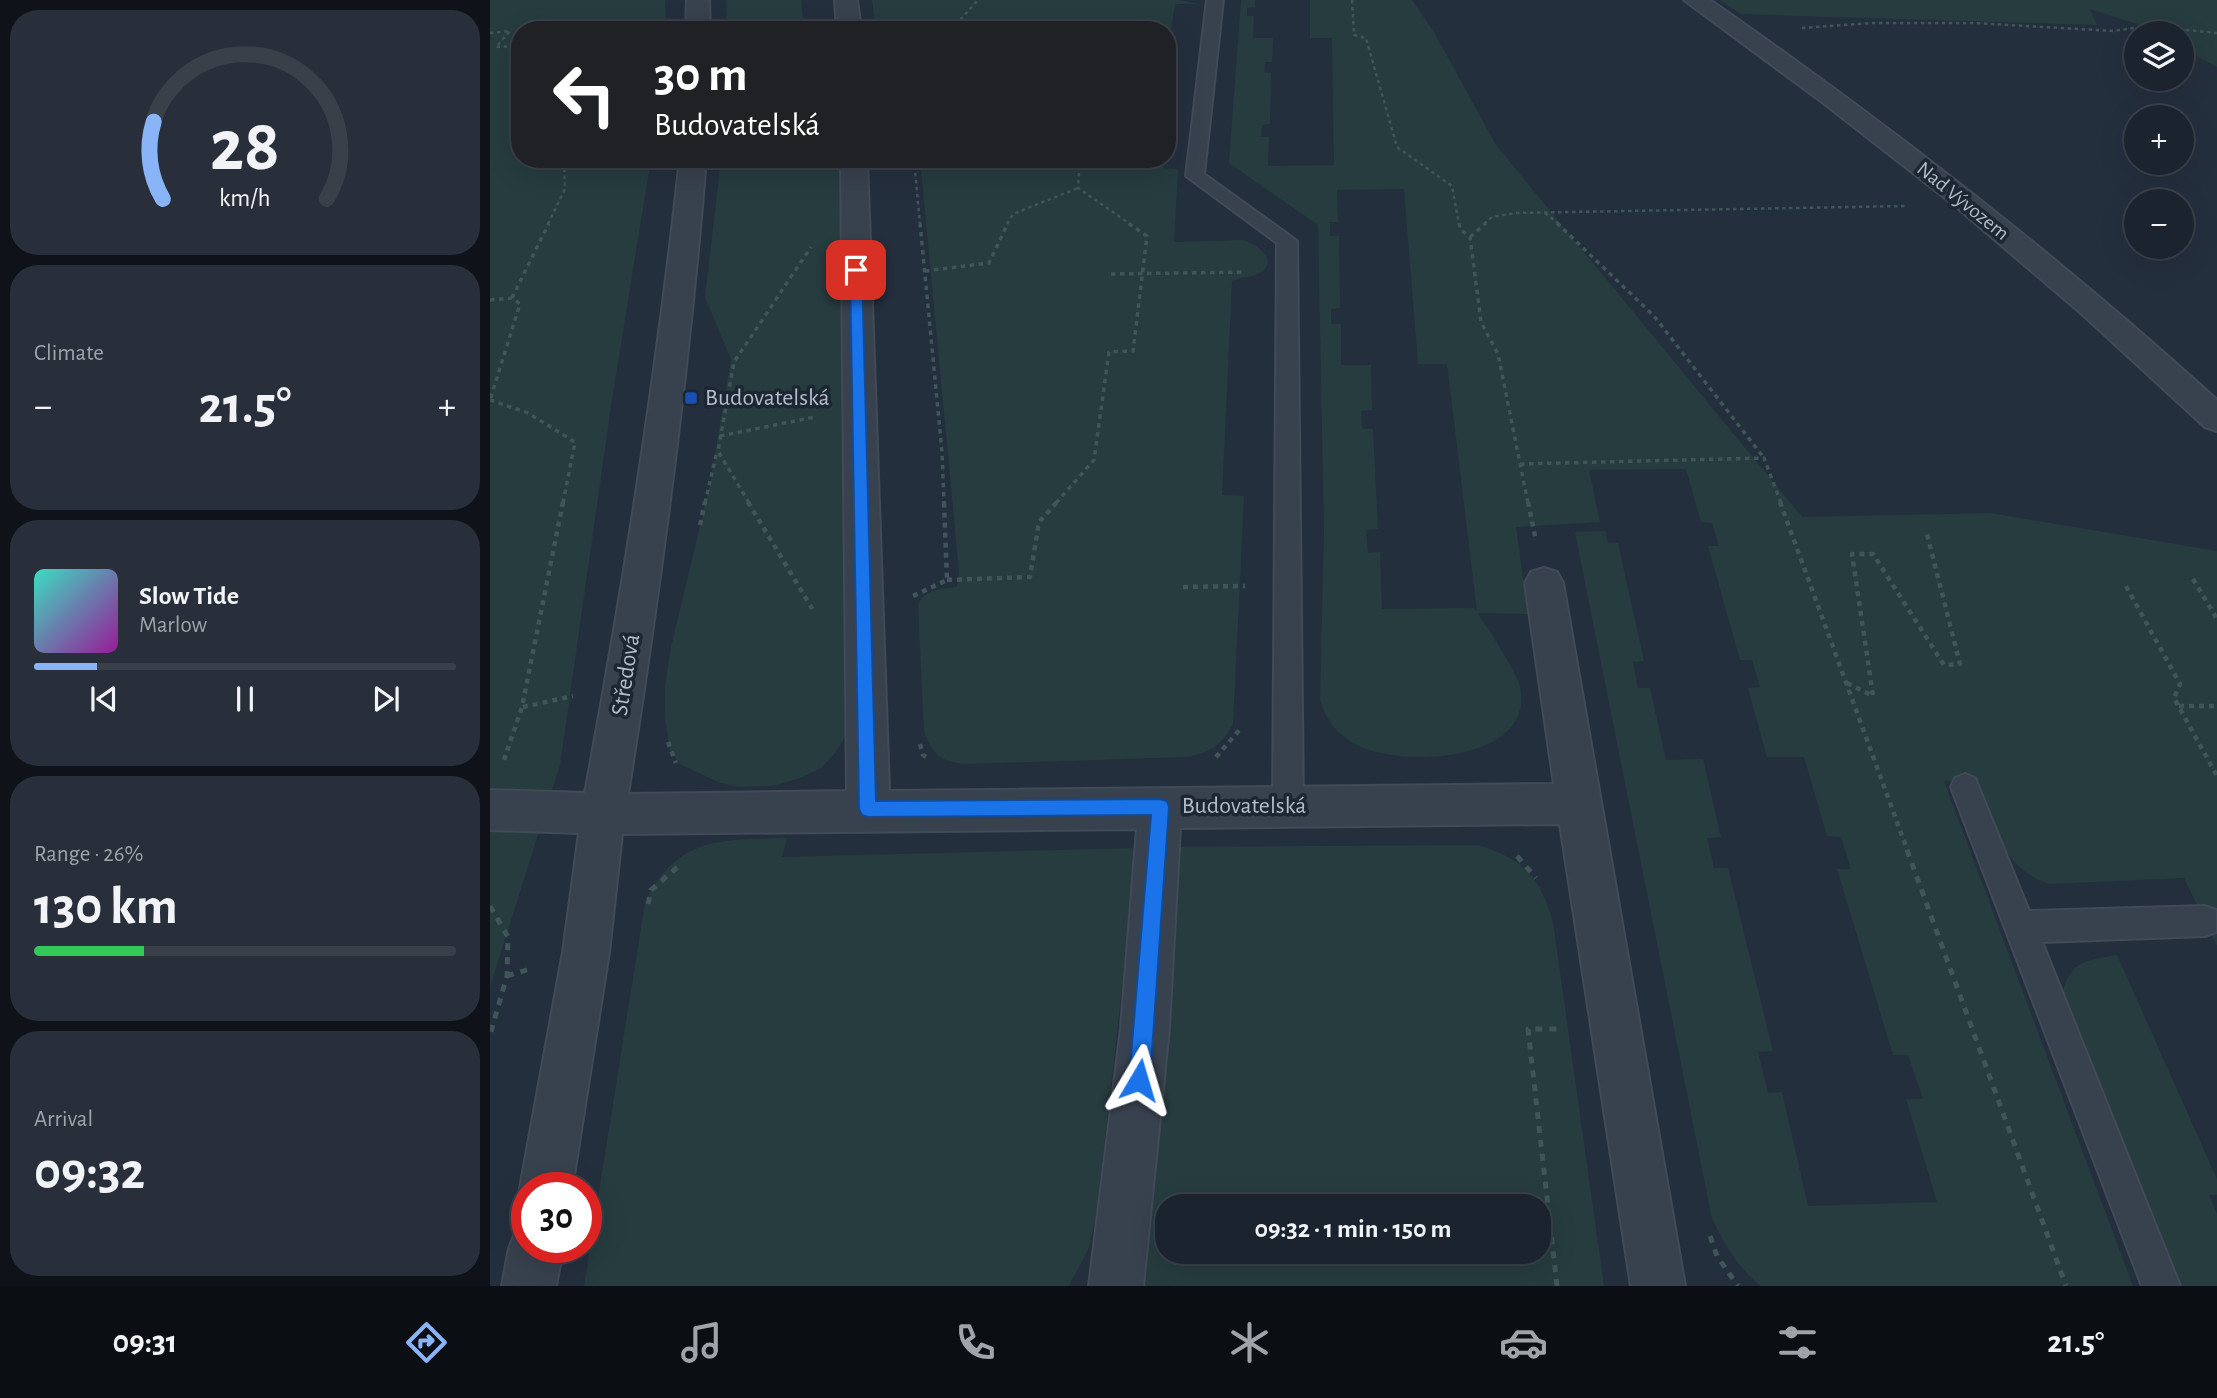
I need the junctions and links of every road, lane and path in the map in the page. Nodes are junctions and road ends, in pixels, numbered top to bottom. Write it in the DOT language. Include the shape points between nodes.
graph roads {
  1 [pos="698,0"];
  2 [pos="846,0"];
  3 [pos="978,0"];
  4 [pos="1215,0"];
  5 [pos="1352,0"];
  6 [pos="1695,0"];
  7 [pos="698,21"];
  8 [pos="848,21"];
  9 [pos="958,21"];
  10 [pos="1742,32"];
  11 [pos="490,33"];
  12 [pos="2217,33"];
  13 [pos="511,46"];
  14 [pos="564,168"];
  15 [pos="692,168"];
  16 [pos="854,168"];
  17 [pos="915,168"];
  18 [pos="1079,168"];
  19 [pos="1078,188"];
  20 [pos="1876,206"];
  21 [pos="1545,212"];
  22 [pos="1470,237"];
  23 [pos="814,242"];
  24 [pos="925,271"];
  25 [pos="1287,271"];
  26 [pos="1143,273"];
  27 [pos="1111,274"];
  28 [pos="512,298"];
  29 [pos="490,300"];
  30 [pos="490,400"];
  31 [pos="859,409"];
  32 [pos="2217,419"];
  33 [pos="720,436"];
  34 [pos="1765,458"];
  35 [pos="1520,464"];
  36 [pos="1926,530"];
  37 [pos="2193,579"];
  38 [pos="947,580"];
  39 [pos="1544,583"];
  40 [pos="1249,586"];
  41 [pos="2126,586"];
  42 [pos="1183,587"];
  43 [pos="907,601"];
  44 [pos="815,614"];
  45 [pos="2217,619"];
  46 [pos="1847,682"];
  47 [pos="2179,706"];
  48 [pos="2217,706"];
  49 [pos="1244,725"];
  50 [pos="918,734"];
  51 [pos="666,738"];
  52 [pos="1202,760"];
  53 [pos="933,762"];
  54 [pos="502,765"];
  55 [pos="2217,776"];
  56 [pos="1965,787"];
  57 [pos="1578,804"];
  58 [pos="1288,806"];
  59 [pos="1160,807"];
  60 [pos="868,809"];
  61 [pos="490,810"];
  62 [pos="722,810"];
  63 [pos="603,814"];
  64 [pos="1513,852"];
  65 [pos="682,863"];
  66 [pos="1545,888"];
  67 [pos="490,906"];
  68 [pos="646,916"];
  69 [pos="2205,921"];
  70 [pos="2021,927"];
  71 [pos="586,952"];
  72 [pos="508,976"];
  73 [pos="1564,1016"];
  74 [pos="490,1035"];
  75 [pos="549,1172"];
  76 [pos="533,1263"];
  77 [pos="529,1286"];
  78 [pos="1116,1286"];
  79 [pos="1557,1286"];
  80 [pos="1658,1286"];
  81 [pos="2066,1286"];
  82 [pos="2161,1286"];
  1 -- 7 [label="street"];
  2 -- 8 [label="street"];
  3 -- 9 [label="path"];
  4 -- 25 [label="lane" via="1195,176 1287,241"];
  5 -- 22 [label="path" via="1354,35 1366,38 1397,147 1452,186 1460,229"];
  6 -- 10 [label="street, Nad Vývozem"];
  10 -- 12 [label="path" via="1872,23 1974,23 2113,31 2147,26"];
  10 -- 32 [label="street, Nad Vývozem" via="1948,188 2133,340"];
  11 -- 13 [label="path" via="510,31 496,47"];
  14 -- 28 [label="path" via="565,189"];
  15 -- 63 [label="street, Středová" via="683,264"];
  16 -- 31 [label="street"];
  17 -- 24 [label="path"];
  18 -- 19 [label="path"];
  19 -- 24 [label="path" via="1013,214 989,263"];
  19 -- 26 [label="path" via="1147,236"];
  20 -- 21 [label="path"];
  21 -- 22 [label="path" via="1492,217"];
  21 -- 34 [label="path" via="1654,316"];
  22 -- 35 [label="path" via="1481,322 1498,354"];
  23 -- 33 [label="path" via="734,362"];
  24 -- 38 [label="path" via="942,452"];
  25 -- 26 [label="path"];
  25 -- 58 [label="lane"];
  26 -- 27 [label="path"];
  26 -- 38 [label="path" via="1133,351 1109,352 1094,460 1039,522 1030,577"];
  28 -- 29 [label="path"];
  28 -- 30 [label="path" via="520,304"];
  30 -- 54 [label="path" via="528,413 576,442 522,707"];
  31 -- 33 [label="path"];
  31 -- 60 [label="street"];
  33 -- 44 [label="path" via="718,451"];
  34 -- 35 [label="path"];
  34 -- 46 [label="path"];
  35 -- 39 [label="path"];
  36 -- 46 [label="path" via="1960,664 1944,665 1873,554 1852,554 1873,696"];
  37 -- 45 [label="path"];
  38 -- 43 [label="path"];
  39 -- 57 [label="street"];
  40 -- 42 [label="path"];
  41 -- 47 [label="path" via="2180,684 2174,698"];
  46 -- 81 [label="path"];
  47 -- 48 [label="path"];
  47 -- 55 [label="path"];
  49 -- 52 [label="path" via="1216,758"];
  50 -- 53 [label="path" via="923,755"];
  51 -- 62 [label="path" via="679,772 727,784"];
  56 -- 70 [label="lane"];
  57 -- 58 [label="street, Budovatelská"];
  57 -- 80 [label="street"];
  58 -- 59 [label="street, Budovatelská"];
  59 -- 60 [label="street, Budovatelská"];
  59 -- 78 [label="street" via="1145,1028"];
  60 -- 62 [label="street, Budovatelská"];
  61 -- 63 [label="street, Budovatelská"];
  62 -- 63 [label="street, Budovatelská"];
  63 -- 71 [label="street, Středová"];
  64 -- 66 [label="path"];
  65 -- 68 [label="path" via="651,890"];
  67 -- 72 [label="path" via="508,937"];
  69 -- 70 [label="lane"];
  70 -- 82 [label="lane"];
  71 -- 72 [label="path"];
  71 -- 75 [label="street, Středová"];
  72 -- 74 [label="path"];
  73 -- 79 [label="path" via="1566,1029 1528,1029"];
  76 -- 77 [label="street"];
}
